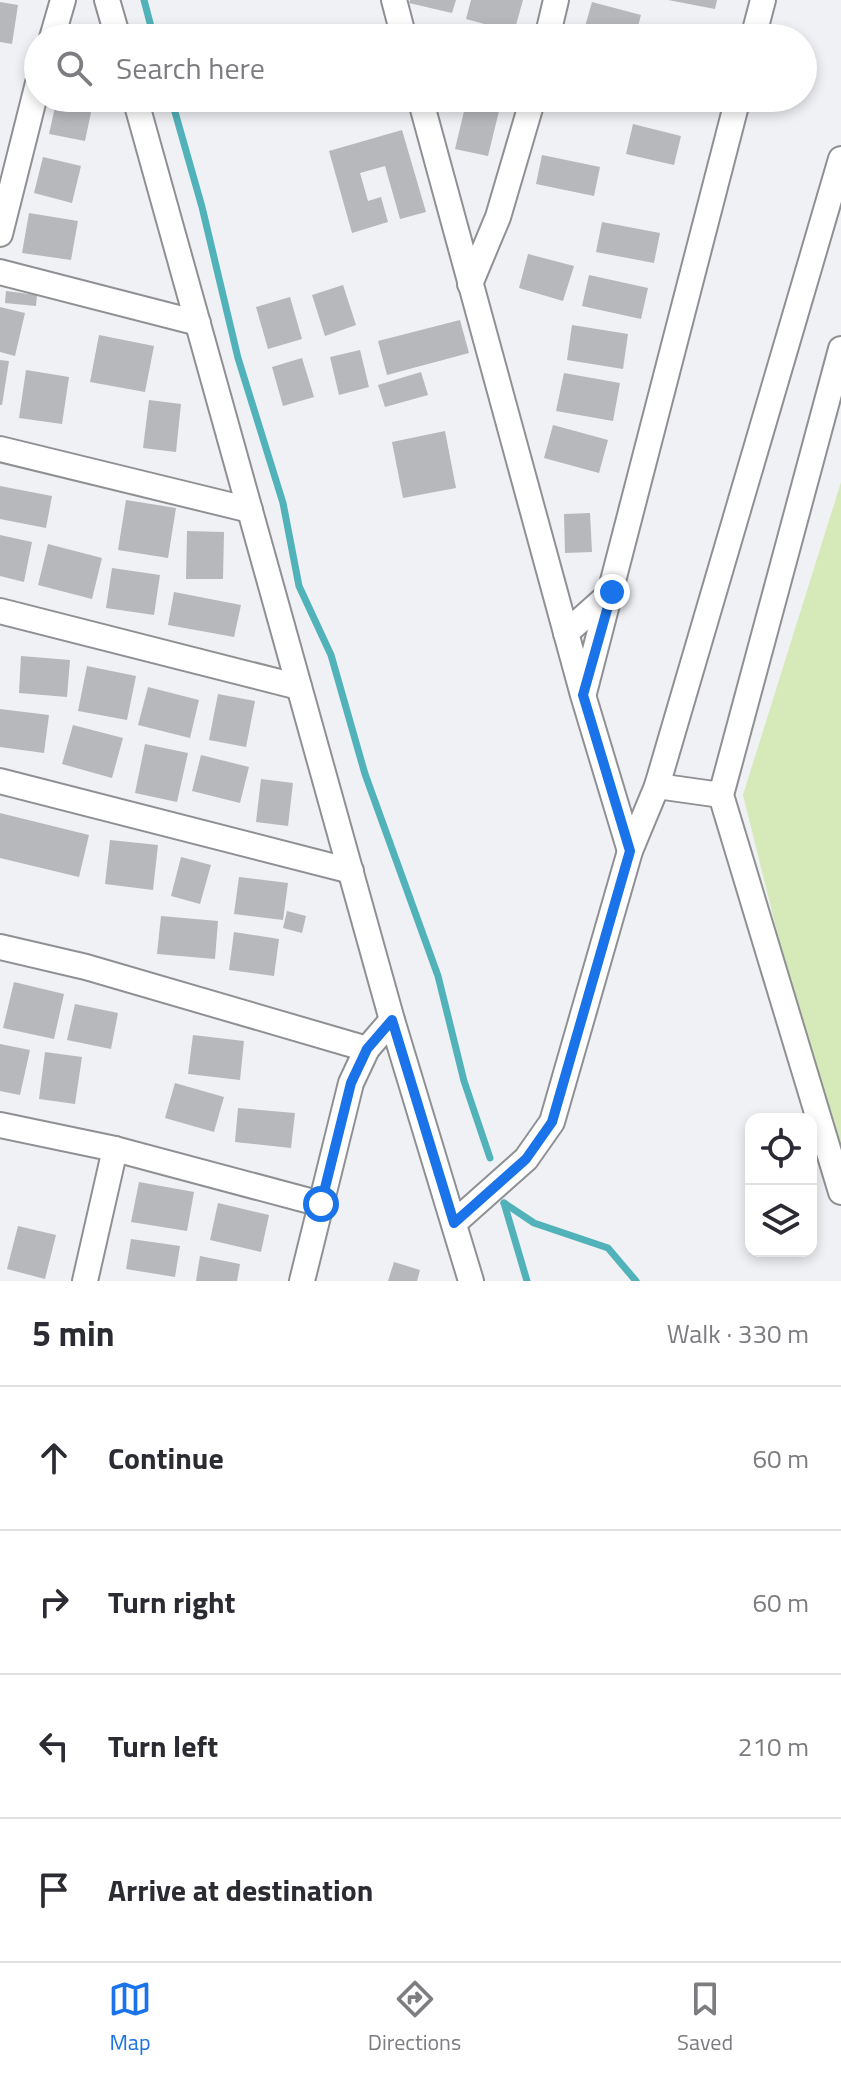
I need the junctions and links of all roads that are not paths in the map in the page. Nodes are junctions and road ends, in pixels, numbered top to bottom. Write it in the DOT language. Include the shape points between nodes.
graph roads {
  1 [pos="63,0"];
  2 [pos="107,0"];
  3 [pos="394,0"];
  4 [pos="556,0"];
  5 [pos="763,0"];
  6 [pos="56,24"];
  7 [pos="114,24"];
  8 [pos="400,24"];
  9 [pos="550,24"];
  10 [pos="757,24"];
  11 [pos="31,112"];
  12 [pos="139,112"];
  13 [pos="424,112"];
  14 [pos="529,112"];
  15 [pos="734,112"];
  16 [pos="841,159"];
  17 [pos="0,234"];
  18 [pos="0,272"];
  19 [pos="470,284"];
  20 [pos="198,323"];
  21 [pos="841,349"];
  22 [pos="0,449"];
  23 [pos="250,510"];
  24 [pos="612,592"];
  25 [pos="0,611"];
  26 [pos="566,633"];
  27 [pos="299,687"];
  28 [pos="583,695"];
  29 [pos="0,781"];
  30 [pos="657,786"];
  31 [pos="721,795"];
  32 [pos="630,851"];
  33 [pos="351,871"];
  34 [pos="0,947"];
  35 [pos="392,1020"];
  36 [pos="367,1049"];
  37 [pos="0,1125"];
  38 [pos="115,1149"];
  39 [pos="841,1192"];
  40 [pos="321,1204"];
  41 [pos="454,1223"];
  42 [pos="85,1281"];
  43 [pos="302,1281"];
  44 [pos="471,1281"];
  1 -- 6 [label="street"];
  2 -- 7 [label="street"];
  3 -- 8 [label="street"];
  4 -- 9 [label="street"];
  5 -- 10 [label="street"];
  11 -- 17 [label="street"];
  12 -- 20 [label="street"];
  13 -- 19 [label="street"];
  14 -- 19 [label="street" via="498,217"];
  15 -- 24 [label="street"];
  16 -- 30 [label="street"];
  18 -- 20 [label="street"];
  19 -- 26 [label="street"];
  20 -- 23 [label="street"];
  21 -- 31 [label="street"];
  22 -- 23 [label="street"];
  23 -- 27 [label="street"];
  24 -- 26 [label="street"];
  24 -- 28 [label="street"];
  25 -- 27 [label="street"];
  26 -- 28 [label="street"];
  27 -- 33 [label="street"];
  28 -- 32 [label="street"];
  29 -- 33 [label="street"];
  30 -- 31 [label="street"];
  30 -- 32 [label="street"];
  31 -- 39 [label="street"];
  32 -- 41 [label="street" via="552,1122 526,1159"];
  33 -- 35 [label="street"];
  34 -- 36 [label="street"];
  35 -- 36 [label="street"];
  35 -- 41 [label="street"];
  36 -- 40 [label="street" via="351,1083"];
  37 -- 38 [label="street"];
  38 -- 40 [label="street"];
  38 -- 42 [label="street"];
  40 -- 43 [label="street"];
  41 -- 44 [label="street"];
}
